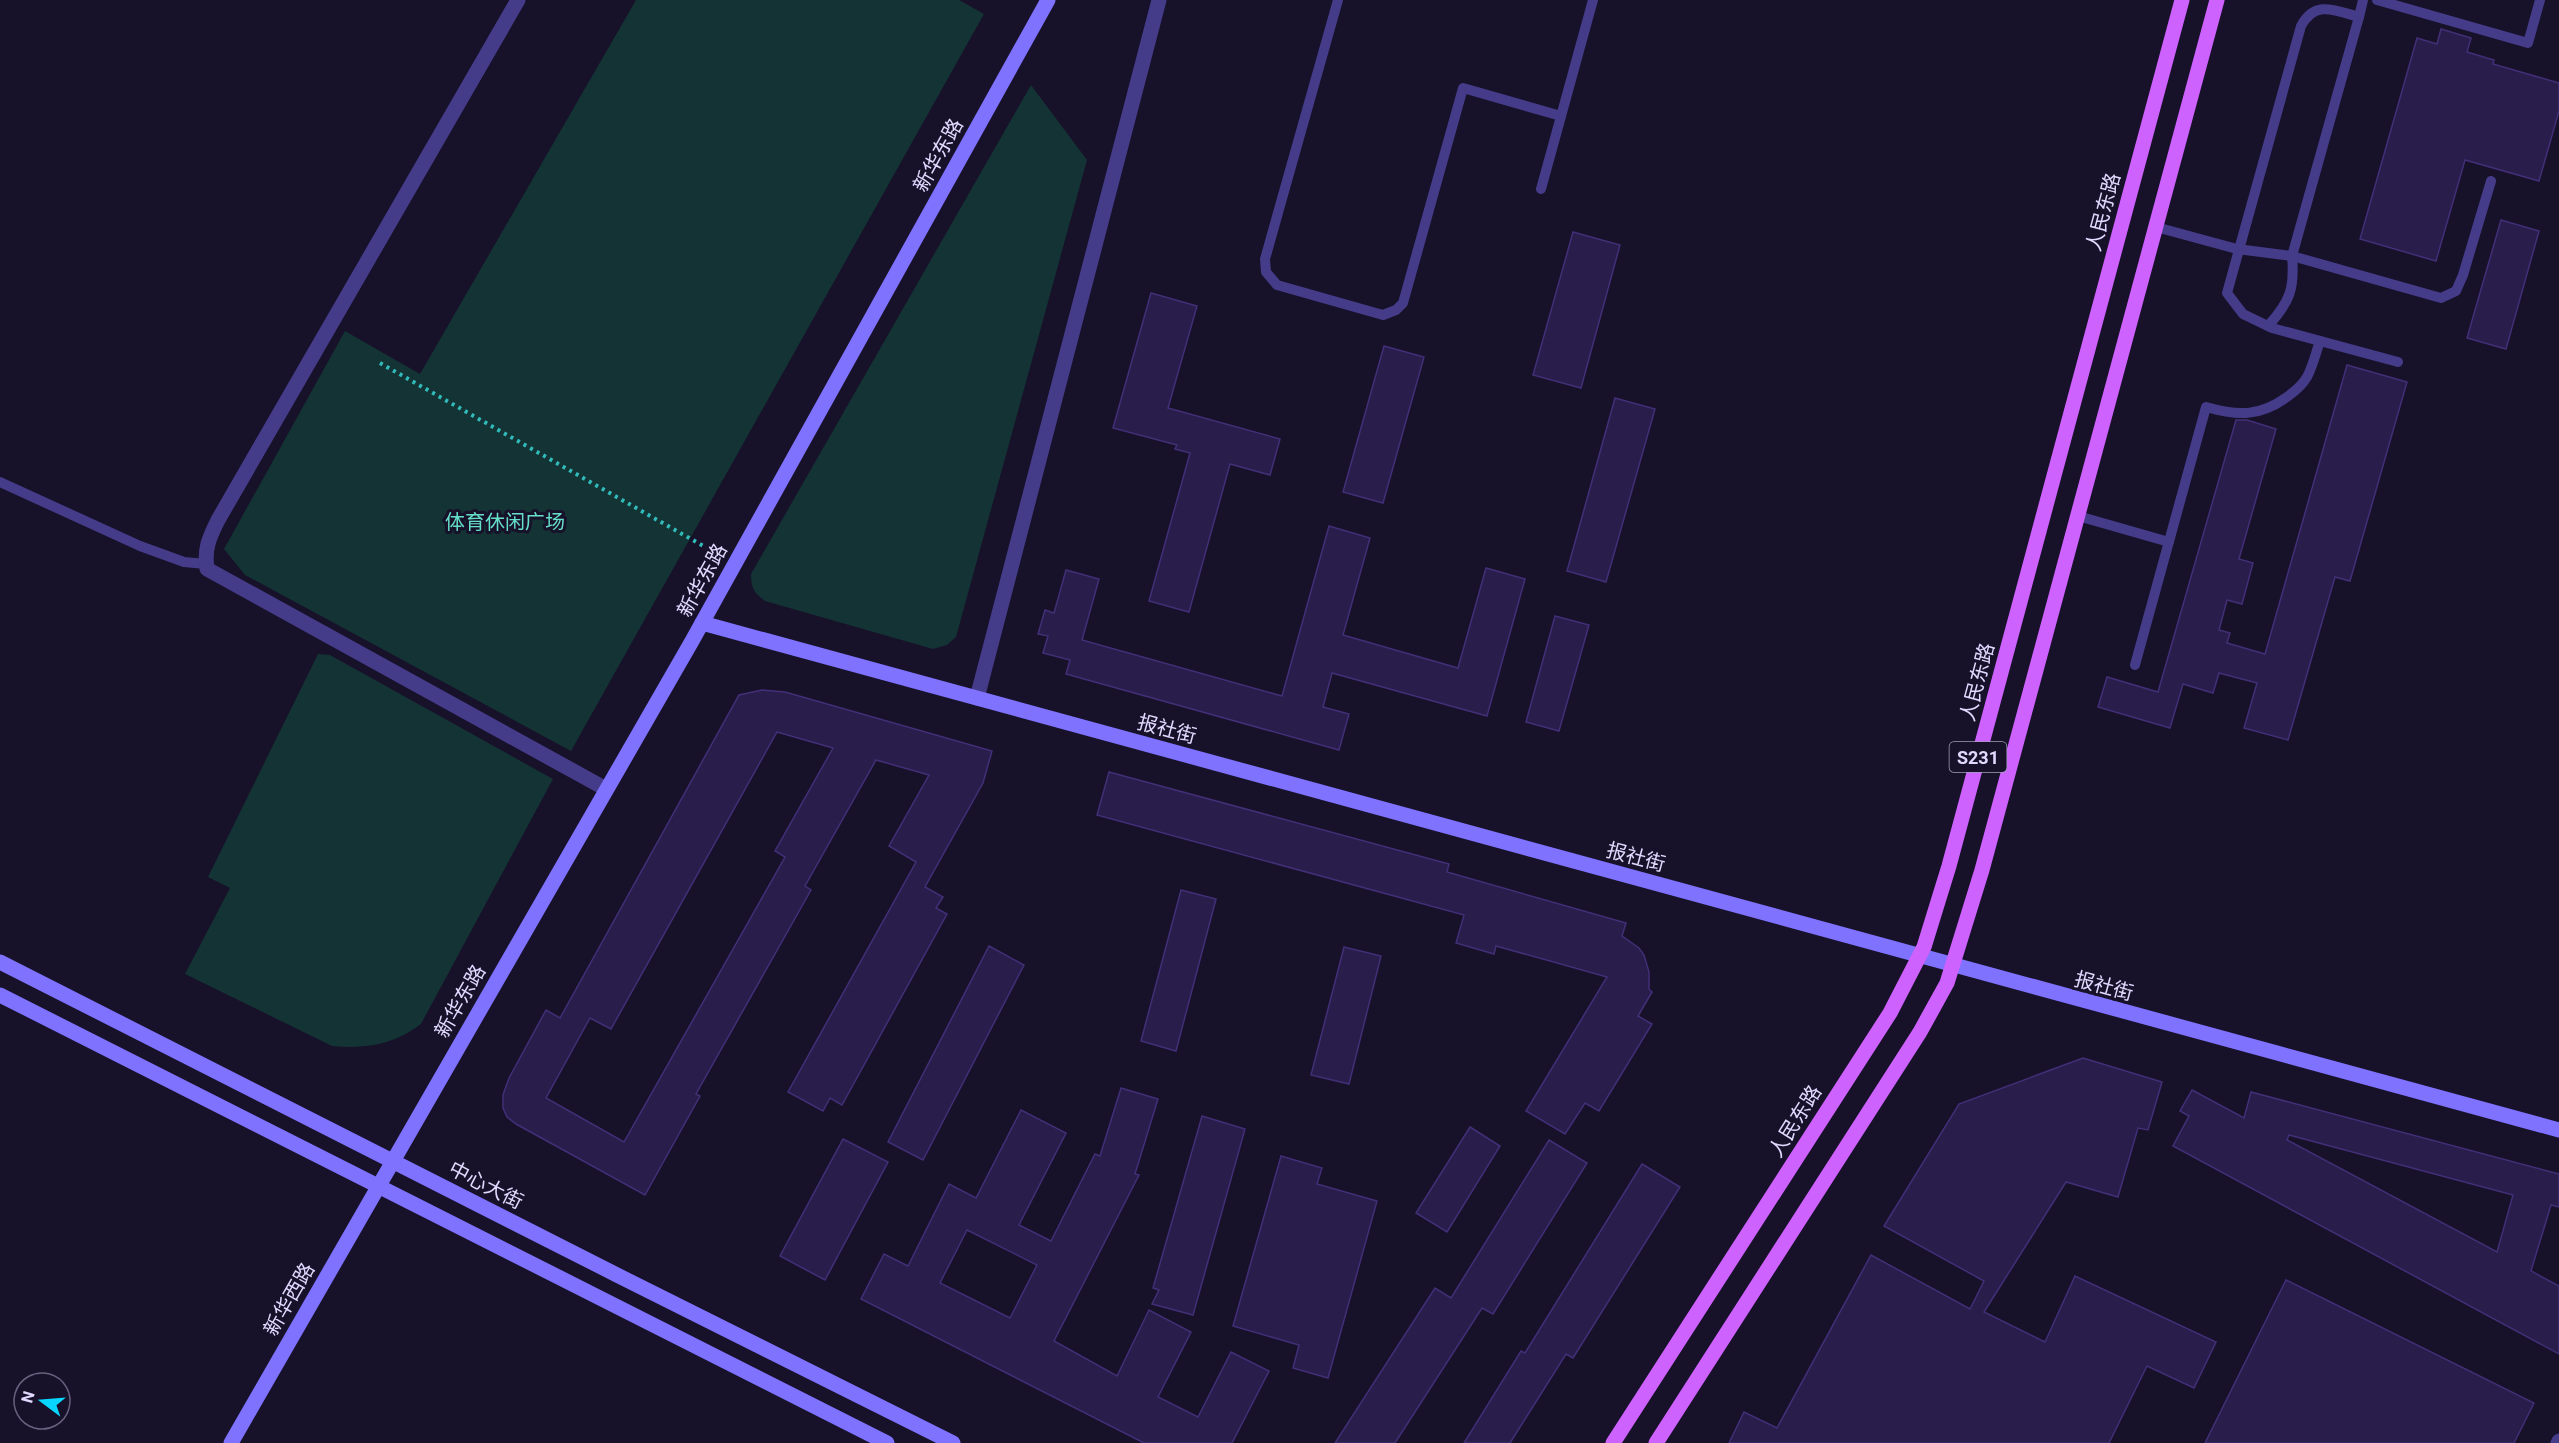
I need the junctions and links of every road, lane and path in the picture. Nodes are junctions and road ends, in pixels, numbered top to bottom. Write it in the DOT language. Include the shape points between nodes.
graph roads {
  1 [pos="518,0"];
  2 [pos="1048,0"];
  3 [pos="1159,0"];
  4 [pos="1338,0"];
  5 [pos="1593,0"];
  6 [pos="2182,0"];
  7 [pos="2217,0"];
  8 [pos="2363,0"];
  9 [pos="2377,0"];
  10 [pos="2540,0"];
  11 [pos="2359,17"];
  12 [pos="1561,116"];
  13 [pos="2491,181"];
  14 [pos="1540,189"];
  15 [pos="2156,227"];
  16 [pos="2237,249"];
  17 [pos="2292,256"];
  18 [pos="2268,326"];
  19 [pos="2320,341"];
  20 [pos="2398,362"];
  21 [pos="380,363"];
  22 [pos="0,482"];
  23 [pos="2078,516"];
  24 [pos="2169,542"];
  25 [pos="735,563"];
  26 [pos="206,564"];
  27 [pos="702,623"];
  28 [pos="2135,665"];
  29 [pos="977,698"];
  30 [pos="606,789"];
  31 [pos="1920,957"];
  32 [pos="0,962"];
  33 [pos="1953,966"];
  34 [pos="0,995"];
  35 [pos="2559,1130"];
  36 [pos="392,1161"];
  37 [pos="380,1181"];
  38 [pos="231,1443"];
  39 [pos="887,1443"];
  40 [pos="953,1443"];
  41 [pos="1613,1443"];
  42 [pos="1657,1443"];
  1 -- 26 [label="street" via="218,520 206,543"];
  2 -- 25 [label="street, 新华东路"];
  3 -- 29 [label="street"];
  4 -- 12 [label="lane" via="1265,259 1266,272 1277,285 1383,315 1396,310 1403,303 1463,88"];
  5 -- 12 [label="lane"];
  6 -- 31 [label="main road, 人民东路 / S231" via="1949,866"];
  7 -- 15 [label="main road, S231"];
  8 -- 11 [label="lane"];
  9 -- 10 [label="lane" via="2528,43"];
  11 -- 16 [label="lane" via="2327,8 2307,14"];
  11 -- 17 [label="lane"];
  12 -- 14 [label="lane"];
  13 -- 17 [label="lane" via="2463,275 2456,291 2442,298"];
  15 -- 16 [label="lane"];
  15 -- 23 [label="main road, S231"];
  16 -- 17 [label="lane"];
  16 -- 18 [label="lane" via="2226,293 2243,314"];
  17 -- 18 [label="lane" via="2291,294"];
  18 -- 19 [label="lane"];
  19 -- 20 [label="lane"];
  19 -- 24 [label="lane" via="2307,378 2275,406 2259,412 2230,414 2206,407"];
  21 -- 25 [label="path"];
  22 -- 26 [label="lane" via="140,546 184,562"];
  23 -- 24 [label="lane"];
  23 -- 33 [label="main road, S231"];
  24 -- 28 [label="lane"];
  25 -- 27 [label="street, 新华东路"];
  26 -- 30 [label="street" via="207,569"];
  27 -- 29 [label="street, 报社街"];
  27 -- 30 [label="street, 新华东路"];
  29 -- 31 [label="street, 报社街"];
  30 -- 36 [label="street, 新华东路"];
  31 -- 33 [label="street, 报社街"];
  31 -- 41 [label="main road, 人民东路 / S231" via="1890,1013"];
  32 -- 36 [label="street, 中心大街"];
  33 -- 35 [label="street, 报社街"];
  33 -- 42 [label="main road, S231" via="1920,1032"];
  34 -- 37 [label="street"];
  36 -- 37 [label="street, 新华东路"];
  36 -- 40 [label="street, 中心大街"];
  37 -- 38 [label="street, 新华西路"];
  37 -- 39 [label="street"];
}
